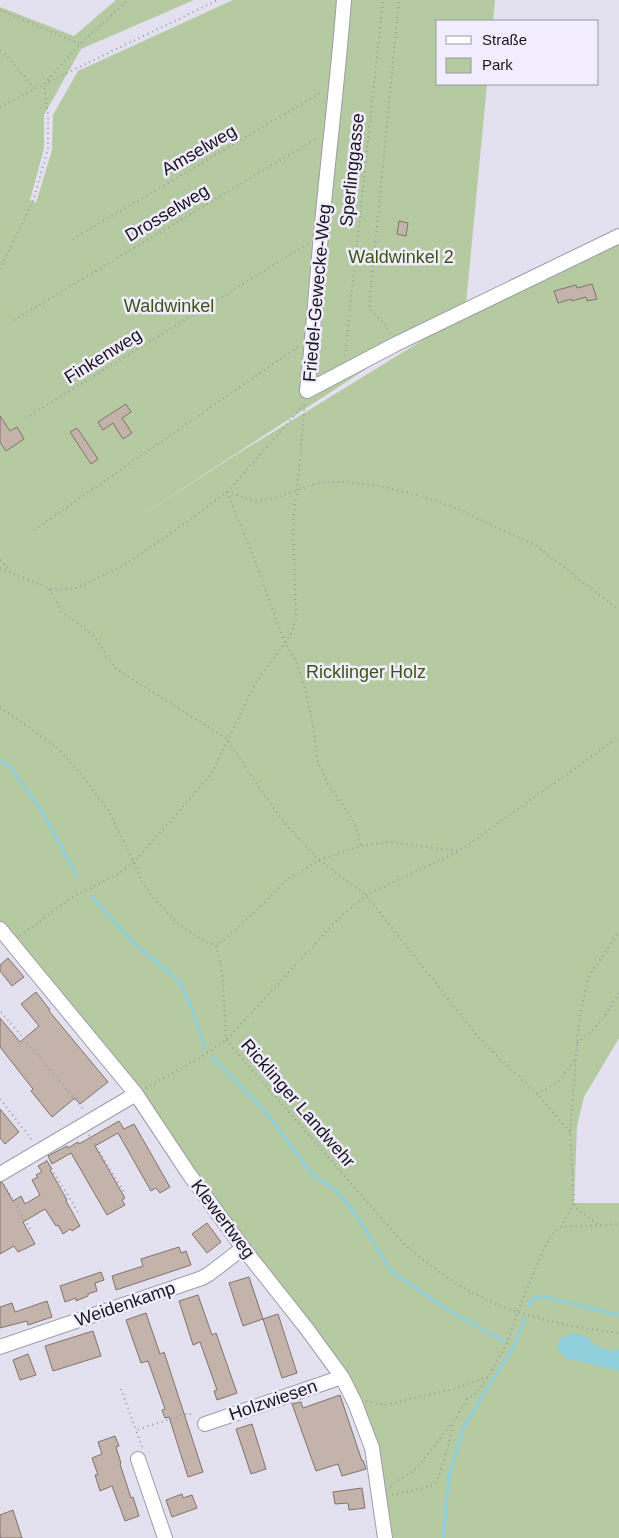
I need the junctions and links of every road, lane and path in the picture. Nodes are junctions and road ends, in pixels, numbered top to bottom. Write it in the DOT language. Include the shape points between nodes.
graph roads {
  1 [pos="128,0"];
  2 [pos="218,0"];
  3 [pos="344,0"];
  4 [pos="383,0"];
  5 [pos="399,0"];
  6 [pos="0,10"];
  7 [pos="80,44"];
  8 [pos="0,51"];
  9 [pos="337,83"];
  10 [pos="44,84"];
  11 [pos="35,89"];
  12 [pos="0,107"];
  13 [pos="332,129"];
  14 [pos="321,236"];
  15 [pos="619,236"];
  16 [pos="73,239"];
  17 [pos="0,269"];
  18 [pos="14,320"];
  19 [pos="313,337"];
  20 [pos="396,344"];
  21 [pos="343,372"];
  22 [pos="26,418"];
  23 [pos="227,492"];
  24 [pos="297,492"];
  25 [pos="34,530"];
  26 [pos="0,560"];
  27 [pos="0,568"];
  28 [pos="12,572"];
  29 [pos="49,588"];
  30 [pos="619,610"];
  31 [pos="285,643"];
  32 [pos="0,707"];
  33 [pos="619,737"];
  34 [pos="227,739"];
  35 [pos="361,846"];
  36 [pos="459,851"];
  37 [pos="319,860"];
  38 [pos="134,862"];
  39 [pos="366,895"];
  40 [pos="0,928"];
  41 [pos="619,930"];
  42 [pos="12,942"];
  43 [pos="216,946"];
  44 [pos="619,993"];
  45 [pos="1,1012"];
  46 [pos="226,1040"];
  47 [pos="576,1044"];
  48 [pos="576,1058"];
  49 [pos="136,1094"];
  50 [pos="537,1094"];
  51 [pos="0,1099"];
  52 [pos="88,1122"];
  53 [pos="570,1132"];
  54 [pos="40,1150"];
  55 [pos="2,1179"];
  56 [pos="124,1192"];
  57 [pos="574,1203"];
  58 [pos="80,1215"];
  59 [pos="619,1224"];
  60 [pos="598,1225"];
  61 [pos="561,1227"];
  62 [pos="31,1230"];
  63 [pos="243,1248"];
  64 [pos="518,1311"];
  65 [pos="619,1333"];
  66 [pos="0,1347"];
  67 [pos="342,1377"];
  68 [pos="488,1377"];
  69 [pos="121,1389"];
  70 [pos="355,1402"];
  71 [pos="453,1423"];
  72 [pos="205,1424"];
  73 [pos="136,1430"];
  74 [pos="138,1459"];
  75 [pos="380,1497"];
  76 [pos="165,1538"];
  77 [pos="385,1538"];
  1 -- 7 [label="path"];
  2 -- 10 [label="path"];
  3 -- 9 [label="street, Friedel-Gewecke-Weg"];
  4 -- 21 [label="path, Sperlinggasse"];
  5 -- 20 [label="path" via="369,308 383,322"];
  6 -- 7 [label="path"];
  7 -- 10 [label="path"];
  8 -- 11 [label="path"];
  9 -- 13 [label="street, Friedel-Gewecke-Weg"];
  9 -- 16 [label="path, Amselweg"];
  10 -- 11 [label="path"];
  10 -- 17 [label="path" via="48,149 33,201"];
  11 -- 12 [label="path"];
  13 -- 14 [label="street, Friedel-Gewecke-Weg"];
  13 -- 18 [label="path, Drosselweg"];
  14 -- 19 [label="street, Friedel-Gewecke-Weg"];
  14 -- 22 [label="path, Finkenweg"];
  15 -- 20 [label="street, Friedel-Gewecke-Weg"];
  19 -- 21 [label="street, Friedel-Gewecke-Weg" via="307,391"];
  19 -- 25 [label="path"];
  20 -- 21 [label="street, Friedel-Gewecke-Weg"];
  23 -- 24 [label="path" via="256,501"];
  23 -- 24 [label="path" via="305,402"];
  23 -- 29 [label="path" via="124,565 77,588"];
  23 -- 31 [label="path"];
  24 -- 30 [label="path" via="317,483 346,482 410,493 451,506 535,545"];
  24 -- 31 [label="path" via="292,521 296,618"];
  26 -- 28 [label="path"];
  27 -- 28 [label="path"];
  28 -- 29 [label="path"];
  29 -- 34 [label="path" via="62,612 93,635 116,669"];
  31 -- 34 [label="path" via="255,684"];
  31 -- 35 [label="path" via="296,661 306,692 317,760 328,784 355,823"];
  32 -- 38 [label="path" via="58,748 108,810"];
  33 -- 36 [label="path"];
  34 -- 37 [label="path" via="286,825"];
  34 -- 38 [label="path" via="211,774"];
  35 -- 36 [label="path" via="389,842"];
  35 -- 37 [label="path"];
  36 -- 39 [label="path"];
  37 -- 39 [label="path"];
  37 -- 43 [label="path" via="289,878"];
  38 -- 42 [label="path" via="118,874 69,899"];
  38 -- 43 [label="path" via="142,883 176,922"];
  39 -- 46 [label="path" via="341,916"];
  39 -- 50 [label="path" via="480,1039"];
  40 -- 42 [label="street, Klewertweg"];
  41 -- 47 [label="path" via="588,978"];
  42 -- 49 [label="street, Klewertweg"];
  43 -- 46 [label="path, Ricklinger Landwehr" via="223,979"];
  44 -- 47 [label="path" via="590,1033"];
  45 -- 52 [label="path"];
  46 -- 49 [label="path"];
  46 -- 64 [label="path, Ricklinger Landwehr" via="402,1242 431,1267 466,1289"];
  47 -- 48 [label="path"];
  48 -- 50 [label="path" via="559,1081"];
  48 -- 53 [label="path"];
  49 -- 52 [label="street"];
  49 -- 63 [label="street, Klewertweg"];
  50 -- 53 [label="path"];
  51 -- 54 [label="path"];
  52 -- 54 [label="street"];
  52 -- 56 [label="path"];
  53 -- 57 [label="path"];
  54 -- 55 [label="street"];
  54 -- 58 [label="path"];
  55 -- 62 [label="path"];
  57 -- 60 [label="path"];
  57 -- 61 [label="path"];
  59 -- 60 [label="path"];
  60 -- 61 [label="path"];
  61 -- 64 [label="path" via="552,1234 544,1248"];
  63 -- 66 [label="street, Weidenkamp" via="202,1278"];
  63 -- 67 [label="street, Klewertweg"];
  64 -- 65 [label="path, Ricklinger Landwehr" via="587,1329"];
  64 -- 68 [label="path" via="507,1343"];
  67 -- 70 [label="street, Klewertweg"];
  67 -- 72 [label="street, Holzwiesen"];
  68 -- 70 [label="path" via="454,1389 384,1405 362,1400"];
  68 -- 71 [label="path" via="477,1393 467,1399"];
  69 -- 73 [label="path"];
  70 -- 75 [label="street, Klewertweg" via="372,1448"];
  71 -- 75 [label="path" via="416,1469"];
  71 -- 75 [label="path" via="438,1478 432,1486"];
  72 -- 73 [label="path" via="189,1413"];
  73 -- 74 [label="path" via="145,1456"];
  74 -- 76 [label="street"];
  75 -- 77 [label="street, Klewertweg"];
}
